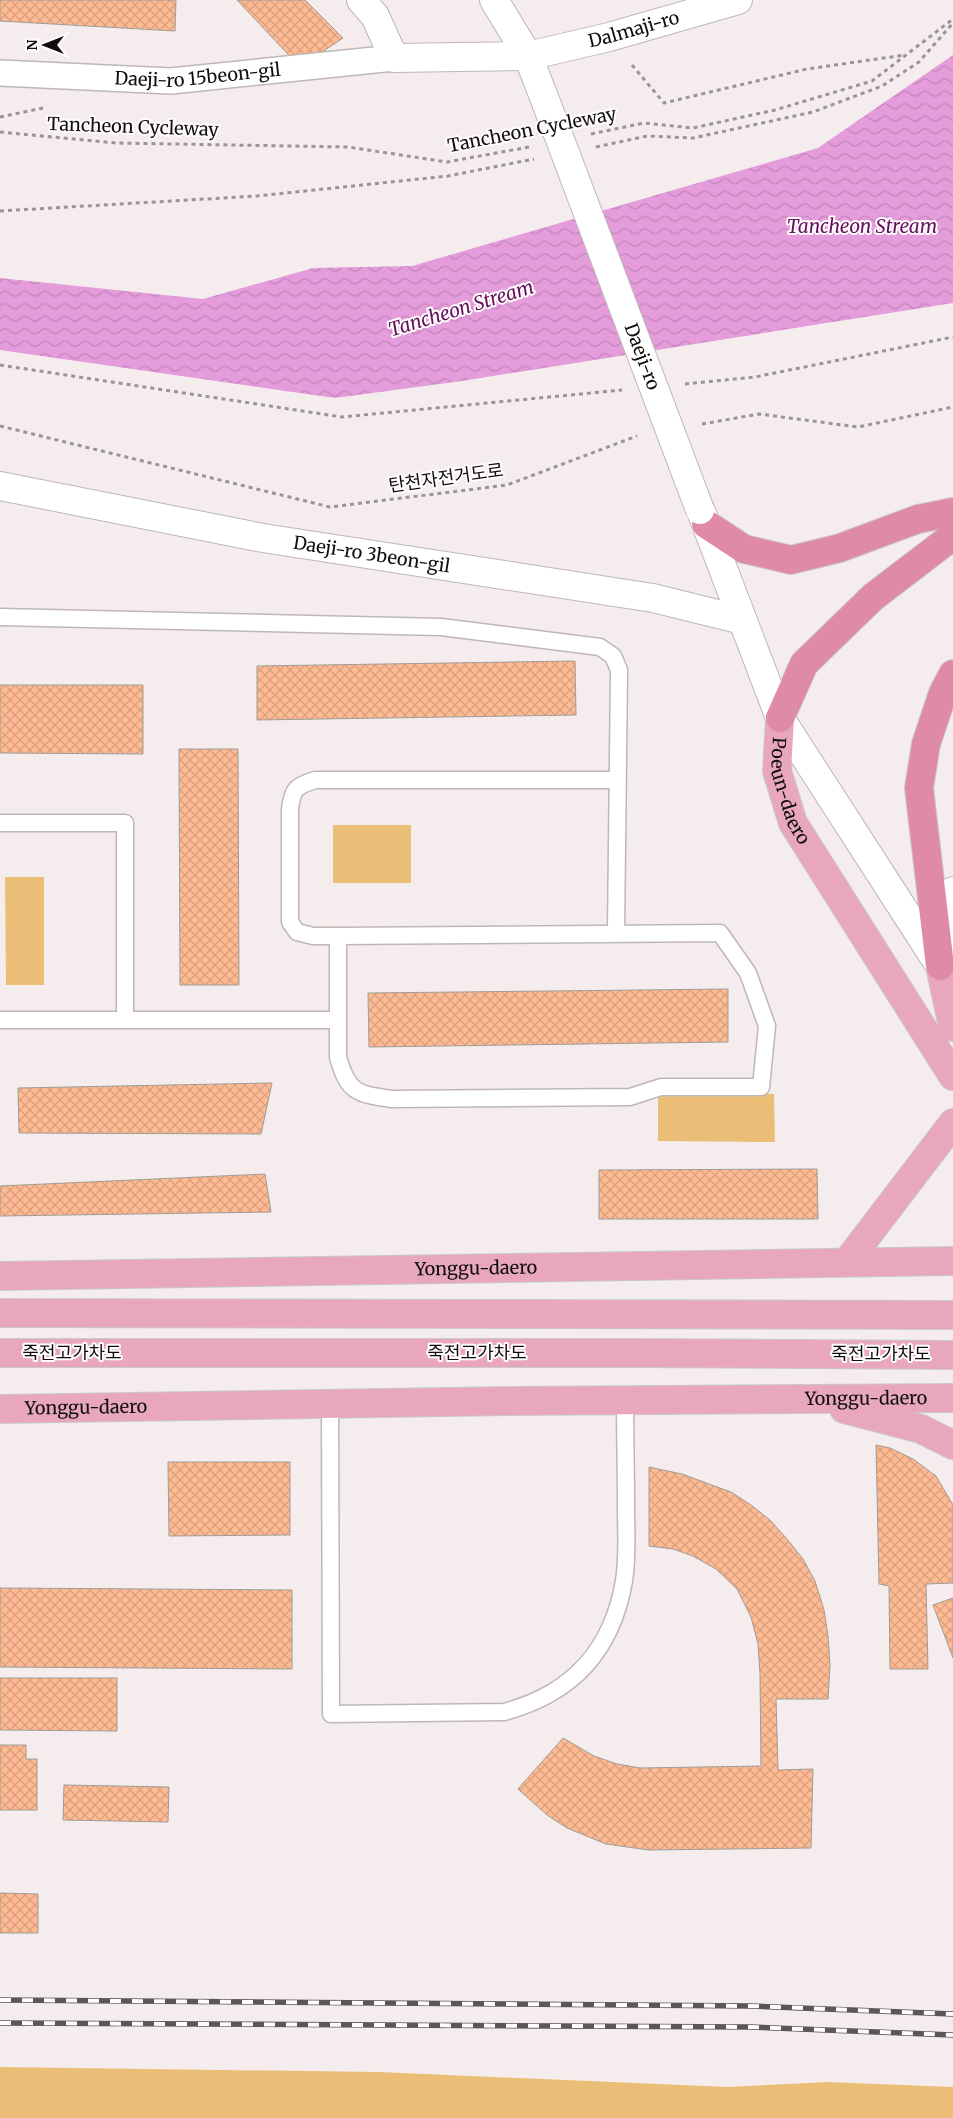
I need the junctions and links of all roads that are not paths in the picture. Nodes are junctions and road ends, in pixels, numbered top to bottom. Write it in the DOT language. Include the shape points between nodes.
graph roads {
  1 [pos="361,0"];
  2 [pos="494,0"];
  3 [pos="738,0"];
  4 [pos="528,56"];
  5 [pos="394,58"];
  6 [pos="0,73"];
  7 [pos="0,486"];
  8 [pos="953,512"];
  9 [pos="703,517"];
  10 [pos="953,536"];
  11 [pos="0,617"];
  12 [pos="742,620"];
  13 [pos="953,674"];
  14 [pos="780,718"];
  15 [pos="618,780"];
  16 [pos="0,823"];
  17 [pos="953,891"];
  18 [pos="616,932"];
  19 [pos="338,936"];
  20 [pos="940,966"];
  21 [pos="0,1020"];
  22 [pos="125,1020"];
  23 [pos="337,1020"];
  24 [pos="953,1027"];
  25 [pos="953,1076"];
  26 [pos="953,1123"];
  27 [pos="953,1261"];
  28 [pos="847,1262"];
  29 [pos="0,1276"];
  30 [pos="0,1313"];
  31 [pos="953,1315"];
  32 [pos="0,1353"];
  33 [pos="953,1355"];
  34 [pos="953,1398"];
  35 [pos="625,1400"];
  36 [pos="811,1400"];
  37 [pos="330,1404"];
  38 [pos="0,1409"];
  39 [pos="953,1445"];
  1 -- 5 [label="street" via="374,16"];
  2 -- 4 [label="street, Daeji-ro"];
  3 -- 4 [label="street, Dalmaji-ro" via="609,37"];
  4 -- 5 [label="street, Dalmaji-ro"];
  4 -- 9 [label="street, Daeji-ro, bridge"];
  5 -- 6 [label="street, Daeji-ro 15beon-gil" via="171,81"];
  7 -- 12 [label="street, Daeji-ro 3beon-gil" via="263,538 652,598"];
  8 -- 9 [label="highway" via="918,519 840,548 791,560 744,549"];
  9 -- 12 [label="street, Daeji-ro"];
  10 -- 14 [label="highway, Poeun-daero" via="873,597 804,664"];
  11 -- 15 [label="lane" via="440,627 600,647 613,656 619,670"];
  12 -- 14 [label="street, Daeji-ro"];
  13 -- 20 [label="highway" via="926,744 920,788"];
  14 -- 20 [label="street, Daeji-ro"];
  14 -- 25 [label="main road, Poeun-daero" via="777,771 793,823"];
  15 -- 18 [label="lane"];
  15 -- 19 [label="lane" via="315,780 300,784 290,803 290,922 297,932"];
  16 -- 22 [label="lane" via="124,823"];
  17 -- 20 [label="street"];
  18 -- 19 [label="lane"];
  18 -- 23 [label="lane" via="720,933 748,973 767,1026 761,1087 661,1087 630,1097 392,1099 369,1096 354,1090 344,1076 338,1057"];
  19 -- 23 [label="lane"];
  20 -- 24 [label="main road"];
  21 -- 22 [label="lane"];
  22 -- 23 [label="lane"];
  26 -- 28 [label="main road"];
  27 -- 28 [label="main road, Yonggu-daero"];
  28 -- 29 [label="main road, Yonggu-daero"];
  30 -- 31 [label="main road"];
  32 -- 33 [label="main road, 죽전고가차도"];
  34 -- 36 [label="main road, Yonggu-daero"];
  35 -- 36 [label="main road, Yonggu-daero"];
  35 -- 37 [label="main road, Yonggu-daero"];
  35 -- 37 [label="lane" via="626,1552 618,1610 609,1633 593,1658 550,1694 528,1706 504,1712 331,1714"];
  36 -- 39 [label="main road" via="921,1430"];
  37 -- 38 [label="main road, Yonggu-daero"];
}
